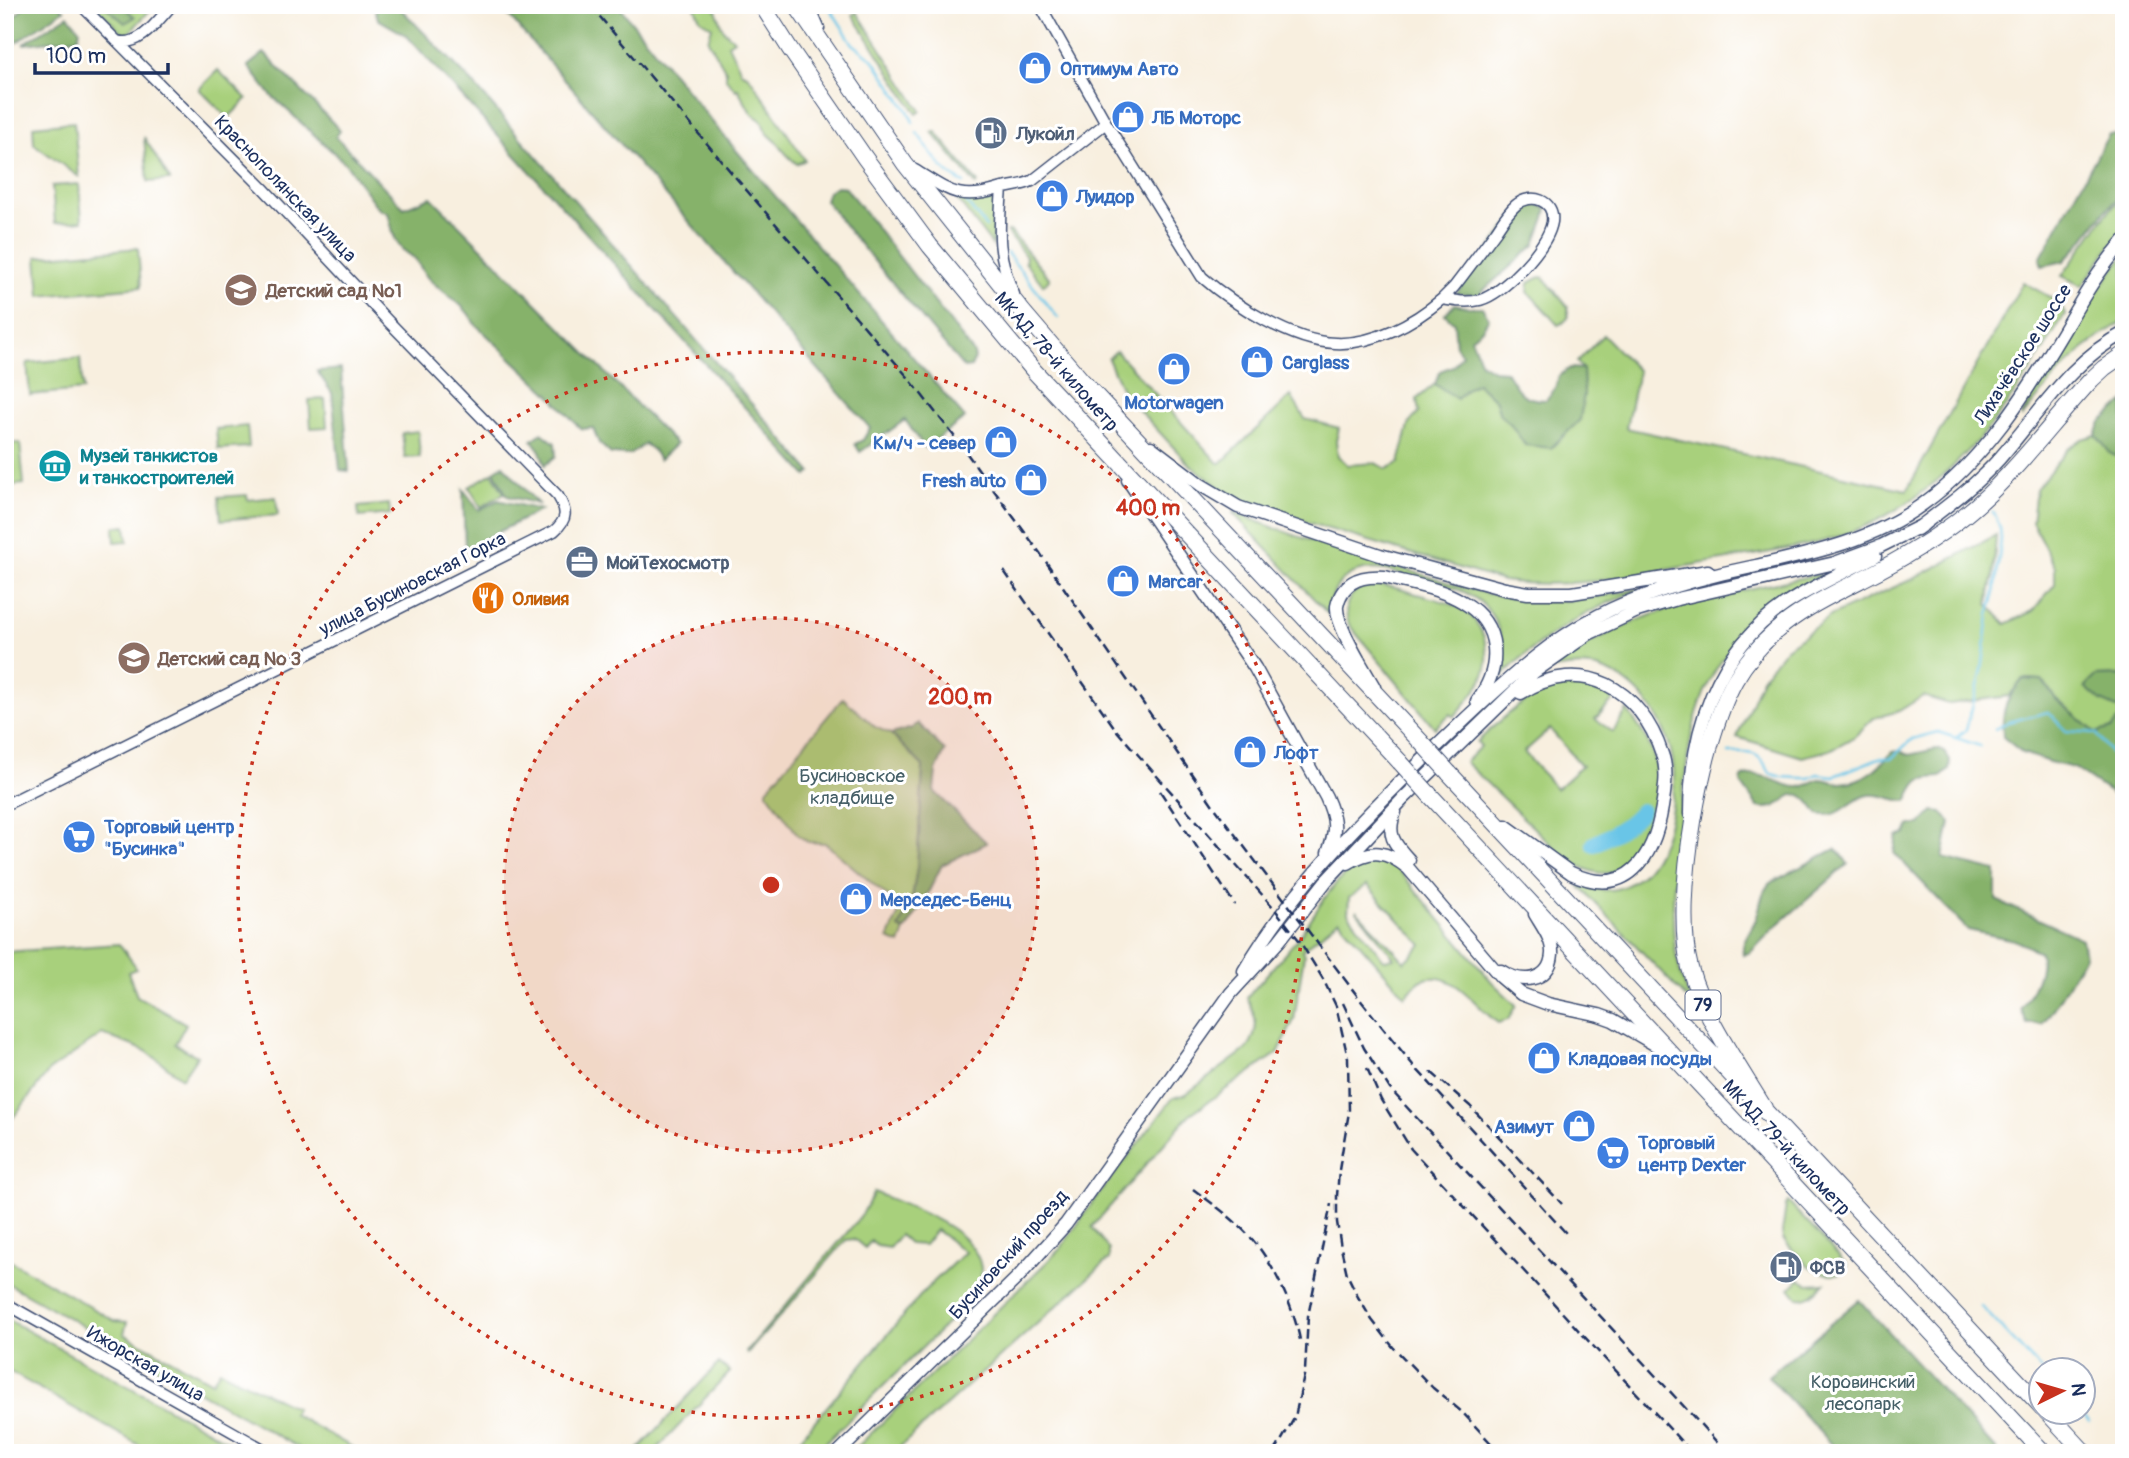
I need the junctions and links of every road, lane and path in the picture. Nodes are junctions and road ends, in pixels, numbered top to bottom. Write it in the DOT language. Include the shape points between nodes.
graph roads {
  1 [pos="81,5"];
  2 [pos="172,5"];
  3 [pos="756,5"];
  4 [pos="762,5"];
  5 [pos="1040,5"];
  6 [pos="802,8"];
  7 [pos="775,26"];
  8 [pos="141,38"];
  9 [pos="115,40"];
  10 [pos="146,69"];
  11 [pos="1106,123"];
  12 [pos="905,164"];
  13 [pos="1002,188"];
  14 [pos="2124,241"];
  15 [pos="1443,299"];
  16 [pos="1023,312"];
  17 [pos="2124,333"];
  18 [pos="2124,355"];
  19 [pos="1127,429"];
  20 [pos="1110,453"];
  21 [pos="566,517"];
  22 [pos="1923,525"];
  23 [pos="1758,565"];
  24 [pos="1381,699"];
  25 [pos="1503,704"];
  26 [pos="1356,716"];
  27 [pos="1459,725"];
  28 [pos="1403,799"];
  29 [pos="5,805"];
  30 [pos="1487,813"];
  31 [pos="1690,847"];
  32 [pos="1324,862"];
  33 [pos="1326,881"];
  34 [pos="1526,899"];
  35 [pos="1231,993"];
  36 [pos="1673,1056"];
  37 [pos="1764,1108"];
  38 [pos="5,1303"];
  39 [pos="2028,1392"];
  40 [pos="2060,1426"];
  41 [pos="270,1453"];
  42 [pos="838,1453"];
  43 [pos="2044,1453"];
  44 [pos="2085,1453"];
  1 -- 9 [label="street, Краснополянская улица"];
  2 -- 8 [label="street"];
  3 -- 7 [label="main road"];
  4 -- 7 [label="highway, МКАД, 78-й километр"];
  5 -- 11 [label="street"];
  6 -- 12 [label="highway, МКАД, 78-й километр" via="836,66"];
  7 -- 20 [label="highway, МКАД, 78-й километр" via="930,246"];
  8 -- 9 [label="street" via="125,43"];
  8 -- 10 [label="street" via="138,56"];
  9 -- 10 [label="street, Краснополянская улица"];
  10 -- 21 [label="street, Краснополянская улица" via="558,496"];
  11 -- 13 [label="street" via="1032,181"];
  11 -- 15 [label="street" via="1202,277 1262,319 1318,341 1352,342 1413,321"];
  12 -- 13 [label="street" via="955,193 975,196"];
  12 -- 16 [label="highway, МКАД, 78-й километр"];
  13 -- 16 [label="street" via="1001,258"];
  14 -- 23 [label="main road, Лихачёвское шоссе" via="2079,302 2007,419 1941,490 1920,507 1867,535"];
  15 -- 15 [label="street" via="1481,299 1513,277 1549,232 1552,220 1545,203 1529,198 1514,206"];
  16 -- 19 [label="highway, МКАД, 78-й километр"];
  17 -- 22 [label="main road" via="2083,363 1978,481"];
  18 -- 31 [label="highway" via="2091,380 2004,479 1966,514 1919,548 1793,617 1749,659 1725,702 1711,742"];
  19 -- 23 [label="main road" via="1238,507 1380,555 1505,589 1572,593"];
  19 -- 24 [label="highway, МКАД, 78-й километр"];
  20 -- 26 [label="highway, МКАД, 78-й километр"];
  20 -- 32 [label="main road" via="1255,668 1326,797 1335,831"];
  21 -- 29 [label="street, улица Бусиновская Горка" via="554,531"];
  22 -- 25 [label="main road" via="1835,564 1637,611 1564,650"];
  22 -- 31 [label="main road" via="1785,605 1734,654 1701,723 1690,796"];
  23 -- 27 [label="main road" via="1658,591 1599,615 1546,647"];
  24 -- 27 [label="main road" via="1344,632 1337,605 1347,587 1375,576 1463,601 1486,626 1495,655 1494,670 1488,687"];
  24 -- 30 [label="highway, МКАД, 79-й километр, bridge"];
  25 -- 28 [label="main road"];
  25 -- 30 [label="main road" via="1558,677 1592,678 1606,684 1637,708 1658,745 1665,768 1664,799 1653,842 1642,863 1626,876 1605,882 1571,873"];
  26 -- 34 [label="highway, МКАД, 79-й километр, bridge"];
  27 -- 32 [label="main road"];
  28 -- 33 [label="main road"];
  28 -- 34 [label="main road" via="1390,824 1396,847 1502,971 1521,980 1537,977 1552,953 1550,940"];
  30 -- 37 [label="highway, МКАД, 79-й километр"];
  31 -- 37 [label="highway, 79" via="1684,929 1690,969 1707,1014"];
  32 -- 35 [label="main road" via="1265,936"];
  33 -- 35 [label="main road"];
  33 -- 36 [label="main road" via="1360,856 1384,853 1396,858 1521,994 1613,1020"];
  34 -- 36 [label="highway, МКАД, 79-й километр"];
  35 -- 42 [label="main road, Бусиновский проезд" via="1066,1224 965,1331"];
  36 -- 43 [label="highway, МКАД, 79-й километр"];
  37 -- 39 [label="highway, МКАД, 79-й километр"];
  38 -- 41 [label="street, Ижорская улица"];
  40 -- 44 [label="highway"];
}
